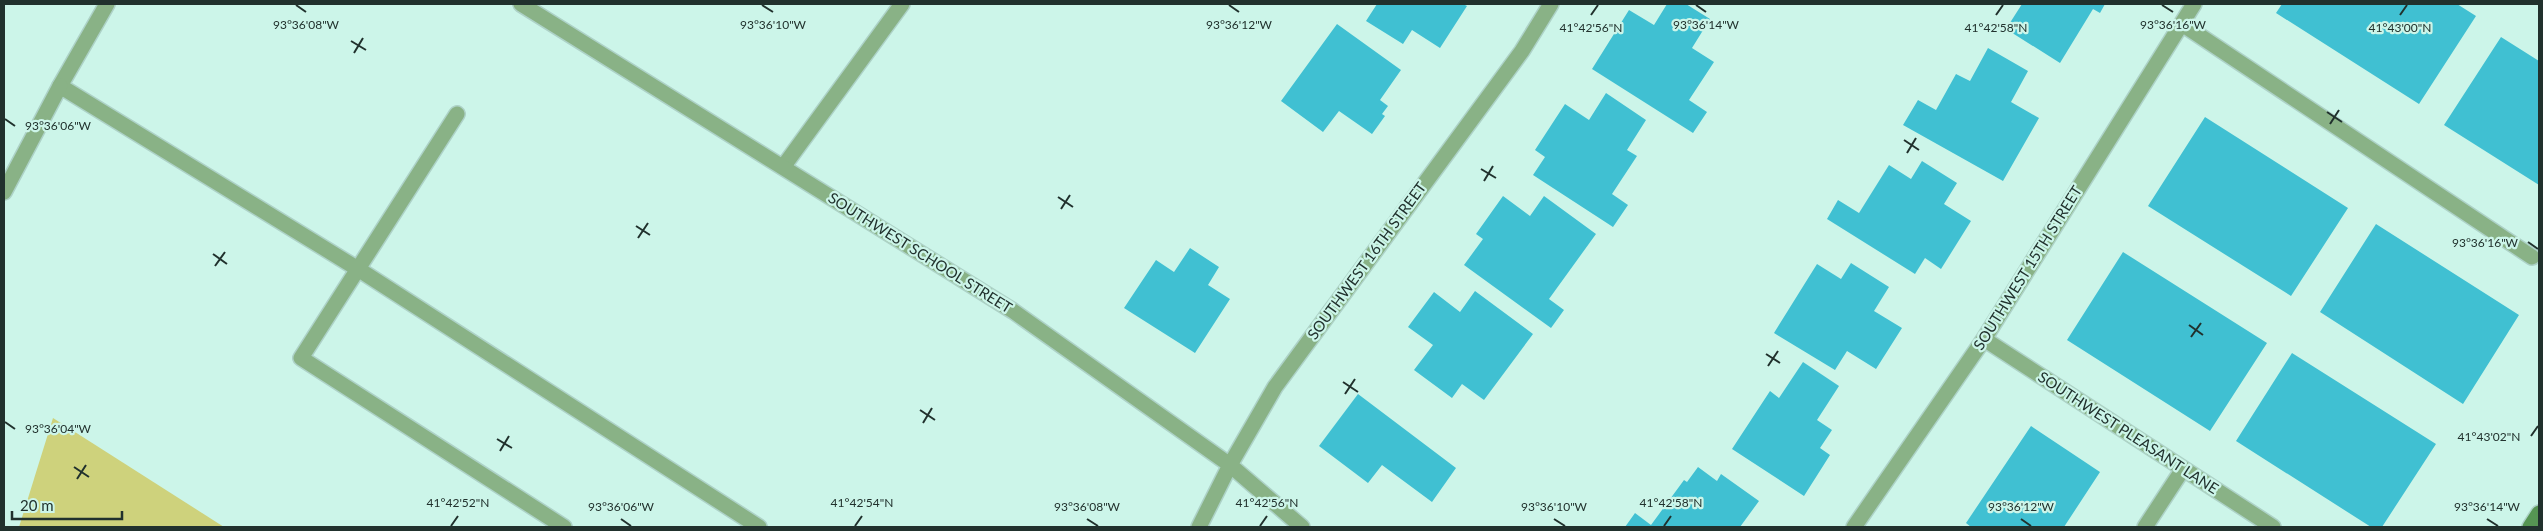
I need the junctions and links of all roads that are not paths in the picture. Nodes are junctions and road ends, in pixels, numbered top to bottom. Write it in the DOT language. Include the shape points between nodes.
graph roads {
  1 [pos="107,4"];
  2 [pos="521,4"];
  3 [pos="902,4"];
  4 [pos="1551,4"];
  5 [pos="2194,4"];
  6 [pos="2182,24"];
  7 [pos="60,86"];
  8 [pos="457,114"];
  9 [pos="783,167"];
  10 [pos="4,192"];
  11 [pos="2532,257"];
  12 [pos="358,269"];
  13 [pos="1984,339"];
  14 [pos="1230,465"];
  15 [pos="2183,469"];
  16 [pos="2539,512"];
  17 [pos="564,527"];
  18 [pos="759,527"];
  19 [pos="1199,527"];
  20 [pos="1302,527"];
  21 [pos="1854,527"];
  22 [pos="2146,527"];
  23 [pos="2272,527"];
  24 [pos="2530,527"];
  1 -- 7 [label="street"];
  2 -- 9 [label="street, SOUTHWEST SCHOOL STREET"];
  3 -- 9 [label="street"];
  4 -- 14 [label="street, SOUTHWEST 16TH STREET" via="1522,51 1274,387"];
  5 -- 6 [label="street, SOUTHWEST 15TH STREET"];
  6 -- 11 [label="street"];
  6 -- 13 [label="street, SOUTHWEST 15TH STREET"];
  7 -- 10 [label="street"];
  7 -- 12 [label="street"];
  8 -- 12 [label="street"];
  9 -- 14 [label="street, SOUTHWEST SCHOOL STREET" via="1013,311"];
  12 -- 17 [label="street" via="301,358"];
  12 -- 18 [label="street"];
  13 -- 15 [label="street, SOUTHWEST PLEASANT LANE"];
  13 -- 21 [label="street, SOUTHWEST 15TH STREET"];
  14 -- 19 [label="street, SOUTHWEST 16TH STREET"];
  14 -- 20 [label="street, SOUTHWEST SCHOOL STREET"];
  15 -- 22 [label="street"];
  15 -- 23 [label="street, SOUTHWEST PLEASANT LANE"];
  16 -- 24 [label="main road"];
}
